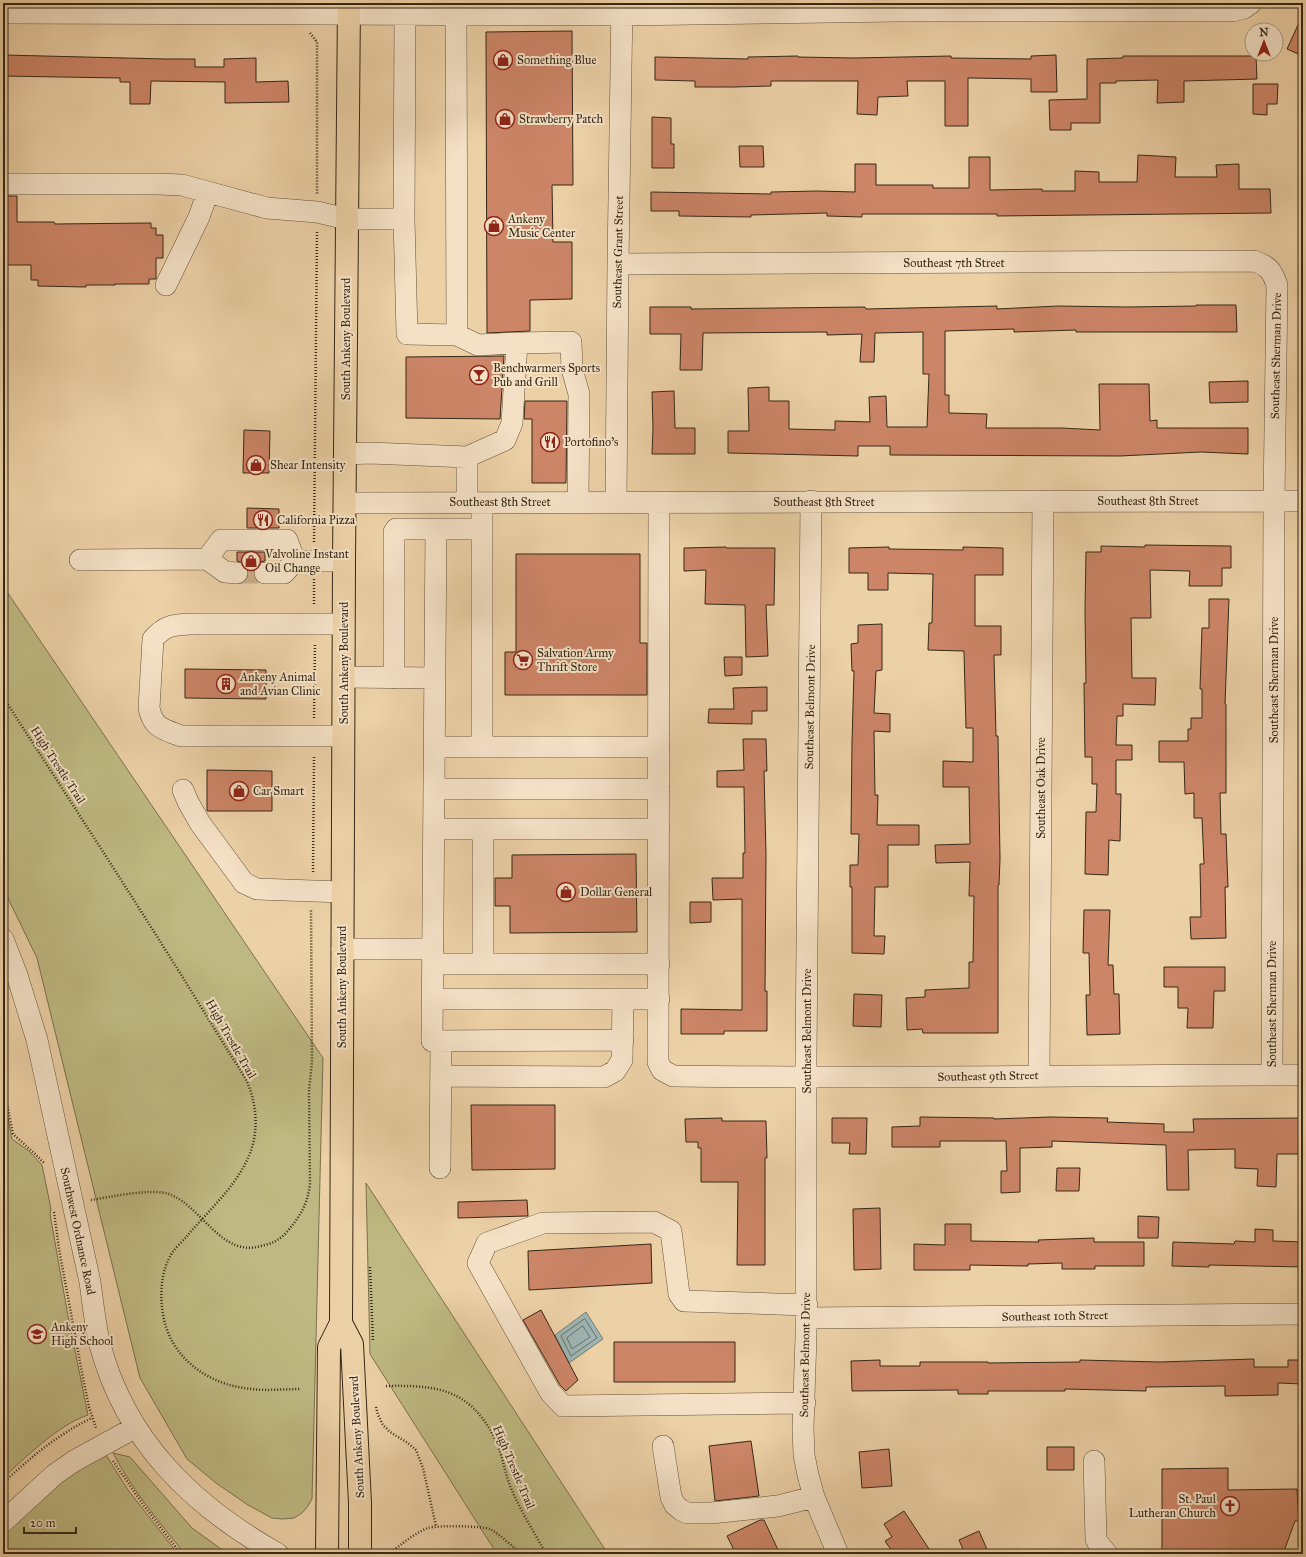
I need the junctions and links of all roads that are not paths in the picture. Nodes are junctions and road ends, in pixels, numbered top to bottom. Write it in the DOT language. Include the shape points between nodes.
graph roads {
  1 [pos="1242,7"];
  2 [pos="348,8"];
  3 [pos="170,9"];
  4 [pos="622,9"];
  5 [pos="3,13"];
  6 [pos="405,14"];
  7 [pos="456,14"];
  8 [pos="3,184"];
  9 [pos="208,192"];
  10 [pos="404,218"];
  11 [pos="347,219"];
  12 [pos="618,264"];
  13 [pos="166,285"];
  14 [pos="1278,285"];
  15 [pos="457,334"];
  16 [pos="517,343"];
  17 [pos="345,454"];
  18 [pos="467,457"];
  19 [pos="1043,501"];
  20 [pos="1274,501"];
  21 [pos="1303,501"];
  22 [pos="578,502"];
  23 [pos="616,502"];
  24 [pos="659,502"];
  25 [pos="811,502"];
  26 [pos="345,503"];
  27 [pos="475,503"];
  28 [pos="436,529"];
  29 [pos="482,529"];
  30 [pos="207,559"];
  31 [pos="80,560"];
  32 [pos="305,561"];
  33 [pos="344,561"];
  34 [pos="237,573"];
  35 [pos="265,573"];
  36 [pos="344,624"];
  37 [pos="344,677"];
  38 [pos="394,678"];
  39 [pos="435,678"];
  40 [pos="343,736"];
  41 [pos="434,747"];
  42 [pos="482,747"];
  43 [pos="659,747"];
  44 [pos="434,789"];
  45 [pos="659,789"];
  46 [pos="183,790"];
  47 [pos="434,829"];
  48 [pos="483,829"];
  49 [pos="659,829"];
  50 [pos="342,892"];
  51 [pos="3,939"];
  52 [pos="342,949"];
  53 [pos="433,957"];
  54 [pos="483,964"];
  55 [pos="659,964"];
  56 [pos="432,999"];
  57 [pos="623,999"];
  58 [pos="659,999"];
  59 [pos="623,1040"];
  60 [pos="442,1041"];
  61 [pos="1272,1075"];
  62 [pos="1303,1075"];
  63 [pos="441,1076"];
  64 [pos="1039,1076"];
  65 [pos="806,1078"];
  66 [pos="440,1168"];
  67 [pos="806,1312"];
  68 [pos="1303,1314"];
  69 [pos="341,1323"];
  70 [pos="805,1403"];
  71 [pos="136,1427"];
  72 [pos="663,1446"];
  73 [pos="1094,1461"];
  74 [pos="814,1497"];
  75 [pos="3,1522"];
  76 [pos="278,1554"];
  77 [pos="327,1554"];
  78 [pos="360,1554"];
  79 [pos="838,1554"];
  80 [pos="1107,1554"];
  1 -- 4 [label="street" via="898,11"];
  2 -- 3 [label="street" via="310,14"];
  2 -- 6 [label="street"];
  2 -- 11 [label="main road, South Ankeny Boulevard"];
  3 -- 5 [label="street"];
  4 -- 7 [label="street"];
  4 -- 12 [label="street, Southeast Grant Street"];
  6 -- 7 [label="street"];
  6 -- 10 [label="street"];
  7 -- 15 [label="street"];
  8 -- 9 [label="street" via="158,184 182,185"];
  9 -- 11 [label="street" via="267,208 317,212"];
  9 -- 13 [label="street"];
  10 -- 11 [label="street"];
  10 -- 15 [label="street" via="407,334"];
  11 -- 17 [label="main road, South Ankeny Boulevard"];
  12 -- 14 [label="street, Southeast 7th Street" via="1254,261 1273,273"];
  12 -- 23 [label="street, Southeast Grant Street"];
  14 -- 20 [label="street, Southeast Sherman Drive"];
  15 -- 16 [label="street" via="478,345"];
  16 -- 18 [label="street" via="512,423 505,440"];
  16 -- 22 [label="street" via="571,342 572,369 579,394"];
  17 -- 18 [label="street"];
  17 -- 26 [label="main road, South Ankeny Boulevard"];
  18 -- 27 [label="street"];
  19 -- 20 [label="street, Southeast 8th Street"];
  19 -- 25 [label="street, Southeast 8th Street"];
  19 -- 64 [label="street, Southeast Oak Drive"];
  20 -- 21 [label="street, Southeast 8th Street"];
  20 -- 61 [label="street, Southeast Sherman Drive"];
  22 -- 23 [label="street, Southeast 8th Street"];
  22 -- 27 [label="street, Southeast 8th Street"];
  23 -- 24 [label="street, Southeast 8th Street"];
  24 -- 25 [label="street, Southeast 8th Street"];
  24 -- 43 [label="street"];
  25 -- 65 [label="street, Southeast Belmont Drive"];
  26 -- 27 [label="street, Southeast 8th Street"];
  26 -- 33 [label="main road, South Ankeny Boulevard"];
  27 -- 29 [label="street"];
  28 -- 29 [label="street"];
  28 -- 38 [label="street" via="396,529 394,532"];
  28 -- 39 [label="street"];
  29 -- 42 [label="street"];
  30 -- 31 [label="street"];
  30 -- 32 [label="street" via="221,540 287,540"];
  30 -- 34 [label="street" via="225,572"];
  32 -- 33 [label="street"];
  32 -- 35 [label="street" via="284,573"];
  33 -- 36 [label="main road, South Ankeny Boulevard"];
  36 -- 37 [label="main road, South Ankeny Boulevard"];
  36 -- 40 [label="street" via="191,624 170,626 160,630 153,639 149,708 151,718 158,727 181,736"];
  37 -- 38 [label="street"];
  37 -- 40 [label="main road, South Ankeny Boulevard"];
  38 -- 39 [label="street"];
  39 -- 41 [label="street"];
  40 -- 50 [label="main road, South Ankeny Boulevard"];
  41 -- 42 [label="street"];
  41 -- 44 [label="street"];
  42 -- 43 [label="street"];
  43 -- 45 [label="street"];
  44 -- 45 [label="street"];
  44 -- 47 [label="street"];
  45 -- 49 [label="street"];
  46 -- 50 [label="street" via="200,823 244,883 257,890"];
  47 -- 48 [label="street"];
  47 -- 53 [label="street"];
  48 -- 49 [label="street"];
  48 -- 54 [label="street"];
  49 -- 55 [label="street"];
  50 -- 52 [label="main road, South Ankeny Boulevard"];
  51 -- 71 [label="street, Southwest Ordnance Road" via="18,975 37,1040 90,1282 100,1345 110,1375"];
  52 -- 53 [label="street"];
  52 -- 69 [label="main road, South Ankeny Boulevard"];
  53 -- 54 [label="street"];
  53 -- 56 [label="street"];
  54 -- 55 [label="street"];
  55 -- 58 [label="street"];
  56 -- 57 [label="street"];
  56 -- 60 [label="street" via="432,1041"];
  57 -- 58 [label="street"];
  57 -- 59 [label="street"];
  58 -- 65 [label="street, Southeast 9th Street" via="658,1062 662,1070 673,1076"];
  59 -- 60 [label="street"];
  59 -- 63 [label="street" via="622,1060 615,1071 604,1077"];
  60 -- 63 [label="street"];
  61 -- 62 [label="street, Southeast 9th Street"];
  61 -- 64 [label="street, Southeast 9th Street"];
  63 -- 66 [label="street"];
  64 -- 65 [label="street, Southeast 9th Street"];
  65 -- 67 [label="street, Southeast Belmont Drive"];
  67 -- 68 [label="street, Southeast 10th Street"];
  67 -- 70 [label="street, Southeast Belmont Drive"];
  67 -- 70 [label="street, Southeast 10th Street" via="684,1301 679,1294 671,1231 654,1222 543,1223 487,1242 478,1264 550,1392 563,1406"];
  69 -- 77 [label="main road, South Ankeny Boulevard" via="329,1347"];
  69 -- 78 [label="main road, South Ankeny Boulevard" via="352,1344"];
  70 -- 74 [label="street, Southeast Belmont Drive" via="804,1455"];
  71 -- 75 [label="street" via="54,1475"];
  71 -- 76 [label="street, Southwest Ordnance Road" via="178,1481 202,1502"];
  72 -- 74 [label="street" via="671,1497 675,1505 687,1513 778,1506"];
  73 -- 80 [label="street" via="1096,1539"];
  74 -- 79 [label="street, Southeast Belmont Drive"];
}
